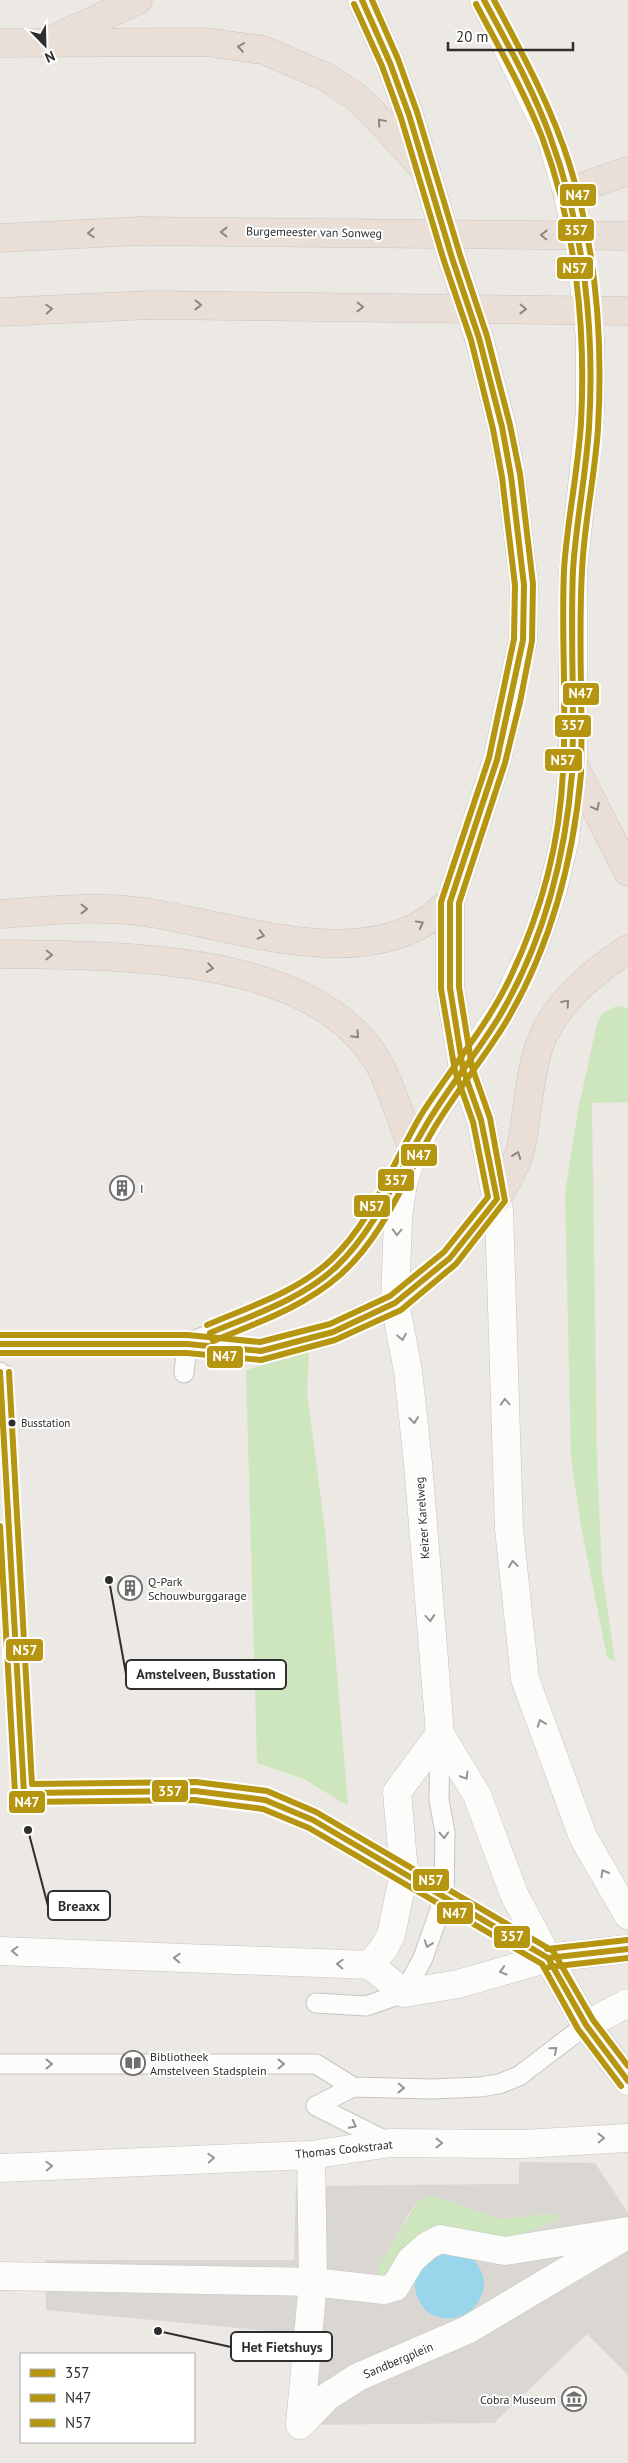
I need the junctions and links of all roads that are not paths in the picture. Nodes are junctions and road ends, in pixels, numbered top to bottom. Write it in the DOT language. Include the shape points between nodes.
graph roads {
  1 [pos="138,0"];
  2 [pos="362,0"];
  3 [pos="484,0"];
  4 [pos="45,42"];
  5 [pos="0,44"];
  6 [pos="426,171"];
  7 [pos="628,171"];
  8 [pos="567,192"];
  9 [pos="628,236"];
  10 [pos="0,238"];
  11 [pos="628,311"];
  12 [pos="0,312"];
  13 [pos="573,764"];
  14 [pos="628,872"];
  15 [pos="450,902"];
  16 [pos="0,914"];
  17 [pos="628,949"];
  18 [pos="0,954"];
  19 [pos="463,1069"];
  20 [pos="413,1150"];
  21 [pos="497,1200"];
  22 [pos="395,1303"];
  23 [pos="0,1344"];
  24 [pos="188,1344"];
  25 [pos="0,1372"];
  26 [pos="184,1373"];
  27 [pos="0,1376"];
  28 [pos="440,1734"];
  29 [pos="265,1800"];
  30 [pos="404,1872"];
  31 [pos="444,1898"];
  32 [pos="628,1915"];
  33 [pos="628,1949"];
  34 [pos="0,1951"];
  35 [pos="548,1958"];
  36 [pos="370,1965"];
  37 [pos="404,1993"];
  38 [pos="316,2003"];
  39 [pos="628,2003"];
  40 [pos="586,2025"];
  41 [pos="0,2064"];
  42 [pos="628,2080"];
  43 [pos="353,2087"];
  44 [pos="628,2138"];
  45 [pos="390,2143"];
  46 [pos="311,2155"];
  47 [pos="0,2168"];
  48 [pos="628,2231"];
  49 [pos="628,2235"];
  50 [pos="0,2276"];
  51 [pos="313,2282"];
  1 -- 4 [label="highway"];
  2 -- 6 [label="main road" via="390,63"];
  3 -- 8 [label="main road, Keizer Karelweg" via="551,137"];
  4 -- 5 [label="highway"];
  6 -- 4 [label="highway, one-way" via="356,97 326,77 263,50 206,42"];
  6 -- 15 [label="main road" via="479,338 502,427 524,585 523,640 497,760"];
  7 -- 8 [label="highway"];
  8 -- 13 [label="main road, Keizer Karelweg" via="581,256 590,339 590,412 573,571"];
  9 -- 10 [label="highway, Burgemeester van Sonweg, one-way, bridge" via="140,231"];
  12 -- 11 [label="highway, one-way, bridge" via="149,304"];
  13 -- 14 [label="highway, one-way"];
  13 -- 19 [label="main road, Keizer Karelweg" via="565,839 552,893 535,942 506,1004"];
  16 -- 15 [label="highway, one-way" via="79,909 142,911 282,940 347,943 365,942 420,925"];
  15 -- 19 [label="main road" via="450,988"];
  21 -- 17 [label="highway, one-way" via="519,1153 535,1059 542,1039 556,1013 578,988"];
  18 -- 20 [label="highway, one-way" via="158,960 269,981 335,1017 356,1034 378,1062"];
  19 -- 20 [label="main road, Keizer Karelweg"];
  19 -- 21 [label="main road" via="480,1120"];
  20 -- 22 [label="main road, Keizer Karelweg, one-way" via="398,1217"];
  20 -- 24 [label="lane" via="366,1231 338,1265 318,1282 284,1301"];
  21 -- 22 [label="lane" via="450,1258"];
  32 -- 21 [label="main road, one-way" via="583,1837 526,1679 509,1529"];
  22 -- 24 [label="lane" via="333,1332 260,1351"];
  22 -- 28 [label="main road, Keizer Karelweg, one-way" via="408,1371 418,1463"];
  23 -- 24 [label="lane"];
  24 -- 26 [label="lane"];
  25 -- 27 [label="lane"];
  28 -- 30 [label="main road" via="397,1792"];
  28 -- 31 [label="lane, one-way" via="439,1800 445,1832"];
  28 -- 35 [label="main road, Keizer Karelweg, one-way" via="477,1795 514,1894"];
  29 -- 30 [label="lane" via="313,1820"];
  30 -- 31 [label="lane"];
  30 -- 36 [label="main road" via="390,1936"];
  31 -- 35 [label="lane"];
  31 -- 37 [label="lane, one-way" via="423,1958"];
  33 -- 35 [label="main road"];
  36 -- 34 [label="main road, one-way"];
  35 -- 37 [label="main road, one-way" via="458,1984"];
  35 -- 40 [label="main road, Keizer Karelweg"];
  36 -- 37 [label="main road"];
  37 -- 38 [label="lane" via="366,2006"];
  39 -- 40 [label="main road"];
  40 -- 42 [label="main road, Keizer Karelweg"];
  43 -- 40 [label="lane, one-way" via="431,2089 499,2084 519,2076"];
  41 -- 43 [label="lane, one-way" via="316,2064"];
  43 -- 45 [label="lane, one-way" via="316,2106"];
  45 -- 44 [label="main road, Thomas Cookstraat, one-way" via="523,2144"];
  45 -- 46 [label="main road, Thomas Cookstraat"];
  47 -- 46 [label="main road, Thomas Cookstraat, one-way"];
  46 -- 51 [label="main road, Sandbergplein"];
  48 -- 51 [label="main road" via="504,2251 440,2239 411,2260 395,2287 384,2290"];
  49 -- 51 [label="main road, Sandbergplein" via="466,2330 358,2377 327,2397 300,2425"];
  50 -- 51 [label="main road"];
}
